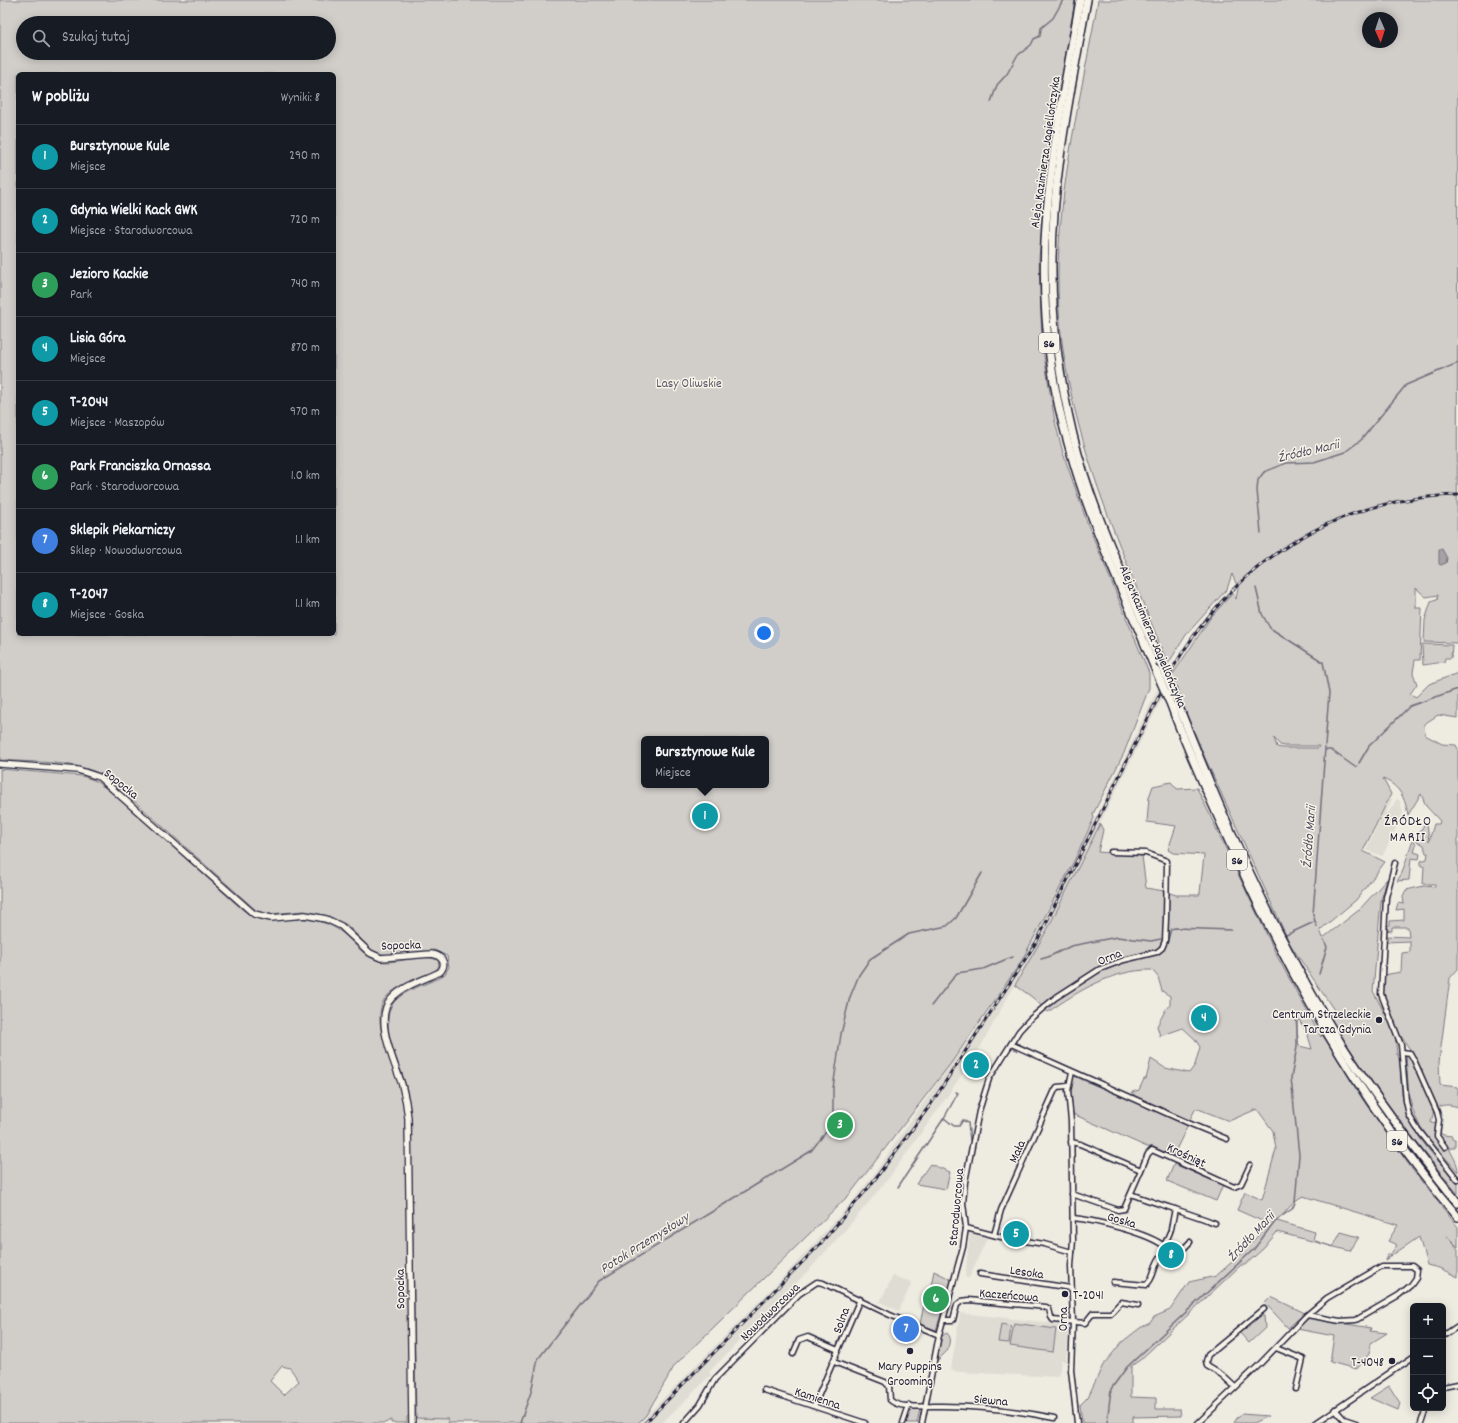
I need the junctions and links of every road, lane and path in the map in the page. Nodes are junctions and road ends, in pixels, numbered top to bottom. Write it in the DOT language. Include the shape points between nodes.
graph roads {
  1 [pos="1080,0"];
  2 [pos="1087,0"];
  3 [pos="0,764"];
  4 [pos="1111,852"];
  5 [pos="1395,863"];
  6 [pos="1011,1044"];
  7 [pos="1402,1052"];
  8 [pos="1072,1072"];
  9 [pos="1068,1086"];
  10 [pos="1227,1138"];
  11 [pos="1071,1142"];
  12 [pos="1445,1147"];
  13 [pos="1250,1165"];
  14 [pos="1141,1170"];
  15 [pos="1458,1180"];
  16 [pos="1072,1194"];
  17 [pos="1131,1194"];
  18 [pos="1458,1203"];
  19 [pos="1175,1209"];
  20 [pos="1458,1217"];
  21 [pos="1073,1218"];
  22 [pos="1215,1223"];
  23 [pos="966,1228"];
  24 [pos="994,1235"];
  25 [pos="1190,1242"];
  26 [pos="1164,1246"];
  27 [pos="1072,1252"];
  28 [pos="1163,1254"];
  29 [pos="980,1274"];
  30 [pos="1113,1282"];
  31 [pos="1071,1288"];
  32 [pos="860,1299"];
  33 [pos="1138,1305"];
  34 [pos="1264,1309"];
  35 [pos="1307,1315"];
  36 [pos="944,1320"];
  37 [pos="1073,1322"];
  38 [pos="1458,1326"];
  39 [pos="1446,1334"];
  40 [pos="939,1335"];
  41 [pos="1276,1348"];
  42 [pos="838,1350"];
  43 [pos="793,1354"];
  44 [pos="1410,1359"];
  45 [pos="834,1362"];
  46 [pos="1458,1384"];
  47 [pos="1446,1386"];
  48 [pos="1234,1387"];
  49 [pos="1296,1389"];
  50 [pos="764,1390"];
  51 [pos="910,1405"];
  52 [pos="814,1406"];
  53 [pos="925,1406"];
  54 [pos="1335,1409"];
  55 [pos="1425,1411"];
  56 [pos="1054,1418"];
  57 [pos="412,1423"];
  58 [pos="684,1423"];
  59 [pos="865,1423"];
  60 [pos="903,1423"];
  61 [pos="922,1423"];
  62 [pos="1077,1423"];
  63 [pos="1198,1423"];
  64 [pos="1316,1423"];
  65 [pos="1356,1423"];
  66 [pos="1421,1423"];
  1 -- 20 [label="highway, Aleja Kazimierza Jagiellończyka / S6, bridge" via="1048,200 1044,272 1048,339 1060,409 1076,472 1098,533 1257,905 1308,1004 1332,1044 1384,1123"];
  2 -- 18 [label="highway, Aleja Kazimierza Jagiellończyka / S6, bridge" via="1059,165 1054,208 1052,270 1056,345 1065,398 1083,469 1108,537 1203,766 1267,909 1342,1046 1379,1101"];
  3 -- 57 [label="main road, Sopocka" via="78,770 99,777 254,914 272,918 305,915 326,919 341,926 370,953 381,958 431,954 443,960 444,966 440,972 396,994 387,1004 384,1013 388,1045 404,1092 408,1118"];
  4 -- 6 [label="street, Orna" via="1146,853 1167,861 1166,930 1162,948 1157,952 1100,969 1055,998 1029,1020"];
  5 -- 7 [label="street" via="1386,897 1380,989 1382,1001 1396,1030"];
  6 -- 8 [label="street"];
  6 -- 23 [label="street, Starodworcowa" via="989,1079 979,1111 965,1182"];
  7 -- 12 [label="street" via="1410,1053 1434,1104 1437,1136"];
  7 -- 15 [label="street" via="1406,1101 1410,1116"];
  8 -- 9 [label="street, Orna"];
  8 -- 10 [label="street"];
  9 -- 11 [label="street, Orna"];
  9 -- 24 [label="street, Mała" via="1055,1090 1000,1210"];
  11 -- 14 [label="street"];
  11 -- 16 [label="street, Orna"];
  13 -- 14 [label="street, Krośniąt" via="1241,1184 1234,1187 1155,1150 1150,1151"];
  14 -- 17 [label="street"];
  16 -- 17 [label="street" via="1121,1210 1126,1206"];
  16 -- 21 [label="street, Orna"];
  17 -- 19 [label="street"];
  19 -- 22 [label="street"];
  19 -- 26 [label="street"];
  21 -- 26 [label="street, Goska" via="1149,1237"];
  21 -- 27 [label="street, Orna"];
  23 -- 24 [label="street"];
  23 -- 36 [label="street, Starodworcowa"];
  24 -- 27 [label="street"];
  25 -- 28 [label="street" via="1173,1260 1169,1260"];
  26 -- 28 [label="street"];
  27 -- 31 [label="street, Orna"];
  28 -- 30 [label="street" via="1156,1262 1152,1277 1146,1285"];
  29 -- 31 [label="street, Lesoka"];
  31 -- 37 [label="street, Orna"];
  32 -- 40 [label="street, Nowodworcowa" via="890,1315"];
  32 -- 42 [label="street, Solna"];
  32 -- 58 [label="street, Nowodworcowa" via="817,1282 799,1294 715,1379 700,1405"];
  33 -- 37 [label="street, Kaczeńcowa" via="1120,1302 1111,1313 1093,1313 1087,1322"];
  34 -- 48 [label="street" via="1206,1358 1207,1366 1222,1375"];
  35 -- 35 [label="street" via="1349,1321 1363,1317 1411,1285 1417,1270 1412,1266 1382,1266 1327,1298"];
  35 -- 41 [label="street"];
  36 -- 37 [label="street, Kaczeńcowa" via="953,1320 959,1303 969,1300 1046,1307 1053,1320"];
  36 -- 40 [label="street, Starodworcowa"];
  37 -- 62 [label="street, Orna" via="1072,1382"];
  38 -- 39 [label="street"];
  40 -- 53 [label="street, Starodworcowa"];
  41 -- 48 [label="street"];
  41 -- 49 [label="street" via="1303,1359"];
  42 -- 43 [label="street, Solna" via="808,1337 799,1340"];
  42 -- 45 [label="street, Solna"];
  44 -- 54 [label="street"];
  45 -- 51 [label="street" via="885,1382 889,1386 889,1397 892,1401"];
  45 -- 52 [label="street, Solna"];
  46 -- 47 [label="street"];
  48 -- 63 [label="street"];
  50 -- 52 [label="street, Kamienna"];
  51 -- 53 [label="street"];
  51 -- 60 [label="street"];
  52 -- 59 [label="street, Kamienna"];
  53 -- 56 [label="street, Siewna" via="994,1408"];
  53 -- 61 [label="street, Starodworcowa"];
  54 -- 64 [label="street"];
  54 -- 65 [label="street" via="1344,1419"];
  55 -- 66 [label="street"];
}
